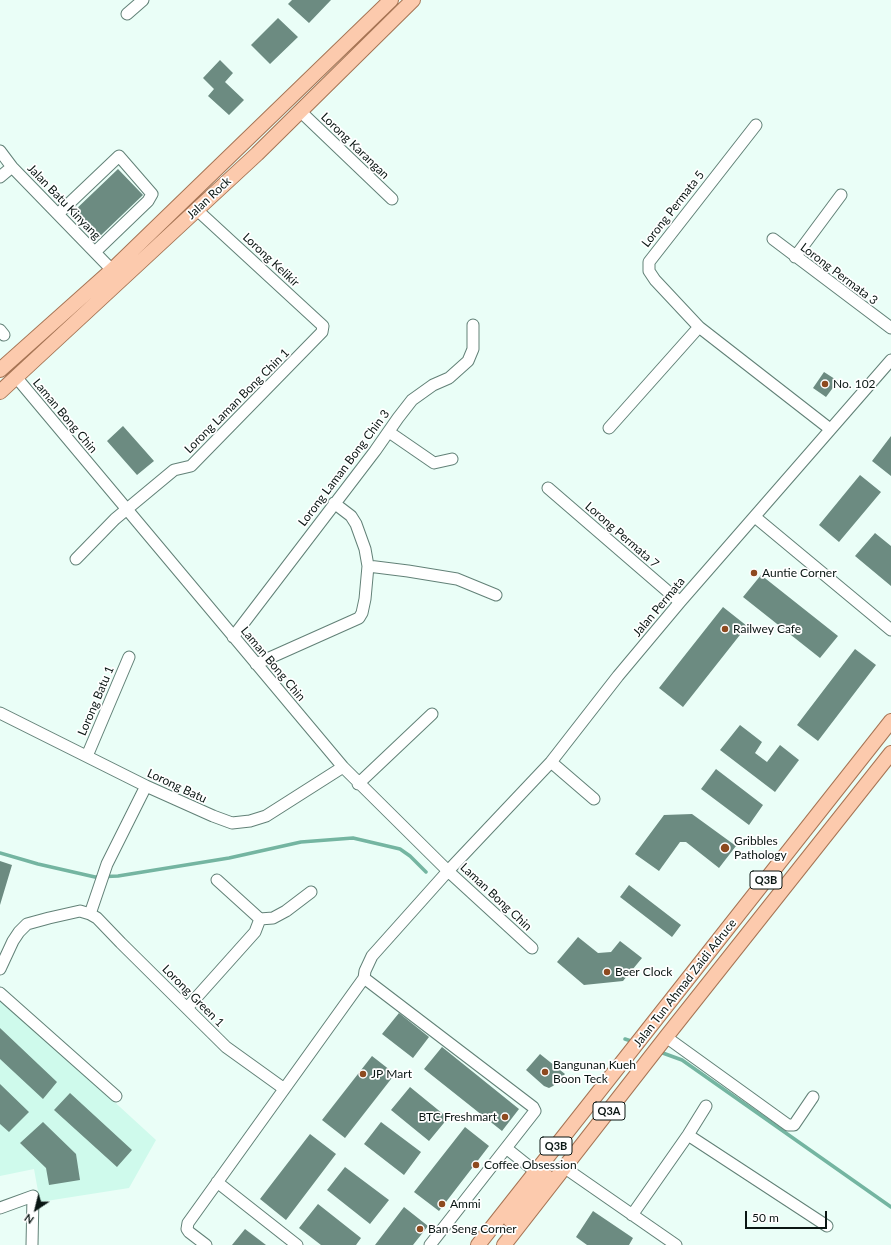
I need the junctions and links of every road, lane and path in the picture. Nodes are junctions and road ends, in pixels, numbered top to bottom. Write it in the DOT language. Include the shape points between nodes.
graph roads {
  1 [pos="143,0"];
  2 [pos="390,0"];
  3 [pos="413,0"];
  4 [pos="128,14"];
  5 [pos="300,111"];
  6 [pos="756,125"];
  7 [pos="0,151"];
  8 [pos="12,167"];
  9 [pos="0,177"];
  10 [pos="841,195"];
  11 [pos="392,199"];
  12 [pos="196,209"];
  13 [pos="58,214"];
  14 [pos="773,239"];
  15 [pos="95,252"];
  16 [pos="794,257"];
  17 [pos="112,270"];
  18 [pos="473,325"];
  19 [pos="699,327"];
  20 [pos="891,328"];
  21 [pos="322,332"];
  22 [pos="891,360"];
  23 [pos="0,370"];
  24 [pos="16,377"];
  25 [pos="0,392"];
  26 [pos="609,428"];
  27 [pos="830,429"];
  28 [pos="389,432"];
  29 [pos="452,459"];
  30 [pos="548,488"];
  31 [pos="334,503"];
  32 [pos="127,510"];
  33 [pos="754,517"];
  34 [pos="76,559"];
  35 [pos="368,566"];
  36 [pos="496,595"];
  37 [pos="680,602"];
  38 [pos="891,630"];
  39 [pos="233,637"];
  40 [pos="129,657"];
  41 [pos="256,664"];
  42 [pos="0,713"];
  43 [pos="432,714"];
  44 [pos="891,721"];
  45 [pos="891,753"];
  46 [pos="87,756"];
  47 [pos="551,762"];
  48 [pos="343,767"];
  49 [pos="358,784"];
  50 [pos="146,786"];
  51 [pos="594,799"];
  52 [pos="448,871"];
  53 [pos="218,880"];
  54 [pos="311,892"];
  55 [pos="90,914"];
  56 [pos="260,919"];
  57 [pos="532,948"];
  58 [pos="0,969"];
  59 [pos="364,978"];
  60 [pos="0,993"];
  61 [pos="187,1008"];
  62 [pos="660,1046"];
  63 [pos="283,1088"];
  64 [pos="116,1096"];
  65 [pos="813,1097"];
  66 [pos="706,1106"];
  67 [pos="688,1135"];
  68 [pos="506,1148"];
  69 [pos="565,1168"];
  70 [pos="536,1172"];
  71 [pos="217,1182"];
  72 [pos="0,1208"];
  73 [pos="632,1215"];
  74 [pos="828,1226"];
  75 [pos="32,1245"];
  76 [pos="206,1245"];
  77 [pos="297,1245"];
  78 [pos="430,1245"];
  79 [pos="478,1245"];
  80 [pos="489,1245"];
  81 [pos="504,1245"];
  82 [pos="676,1245"];
  1 -- 4 [label="street"];
  2 -- 17 [label="main road, Jalan Rock"];
  3 -- 5 [label="main road, Jalan Rock"];
  5 -- 11 [label="street, Lorong Karangan"];
  5 -- 12 [label="main road, Jalan Rock"];
  6 -- 19 [label="street, Lorong Permata 5" via="649,262 649,271 655,280"];
  7 -- 8 [label="street, Jalan Batu Kinyang"];
  8 -- 9 [label="street"];
  8 -- 13 [label="street, Jalan Batu Kinyang"];
  10 -- 16 [label="street"];
  12 -- 21 [label="street, Lorong Kelikir" via="323,326"];
  12 -- 24 [label="main road, Jalan Rock"];
  13 -- 15 [label="street, Jalan Batu Kinyang"];
  13 -- 15 [label="street" via="119,156 152,194 148,201"];
  14 -- 16 [label="street, Lorong Permata 3"];
  15 -- 17 [label="street, Jalan Batu Kinyang"];
  16 -- 20 [label="street, Lorong Permata 3"];
  17 -- 23 [label="main road, Jalan Rock"];
  18 -- 28 [label="street, Lorong Laman Bong Chin 3" via="473,349 468,361 449,378 433,385 412,400"];
  19 -- 26 [label="street"];
  19 -- 27 [label="street, Lorong Permata 5"];
  21 -- 32 [label="street, Lorong Laman Bong Chin 1" via="190,466 174,470"];
  22 -- 27 [label="street, Jalan Permata"];
  24 -- 25 [label="main road, Jalan Rock"];
  24 -- 32 [label="street, Laman Bong Chin"];
  27 -- 33 [label="street, Jalan Permata"];
  28 -- 29 [label="street" via="434,463"];
  28 -- 31 [label="street, Lorong Laman Bong Chin 3"];
  30 -- 37 [label="street, Lorong Permata 7"];
  31 -- 35 [label="street" via="352,516 365,549"];
  31 -- 39 [label="street, Lorong Laman Bong Chin 3"];
  32 -- 34 [label="street, Lorong Laman Bong Chin 1"];
  32 -- 39 [label="street, Laman Bong Chin"];
  33 -- 37 [label="street, Jalan Permata"];
  33 -- 38 [label="street"];
  35 -- 36 [label="street" via="457,580"];
  35 -- 41 [label="street" via="365,599 359,618"];
  37 -- 47 [label="street, Jalan Permata"];
  39 -- 41 [label="street, Laman Bong Chin"];
  40 -- 46 [label="street, Lorong Batu 1"];
  41 -- 48 [label="street, Laman Bong Chin"];
  42 -- 46 [label="street, Lorong Batu"];
  43 -- 49 [label="street"];
  44 -- 70 [label="main road, Jalan Tun Ahmad Zaidi Adruce / Q3B"];
  45 -- 62 [label="main road, Jalan Tun Ahmad Zaidi Adruce / Q3A"];
  46 -- 50 [label="street, Lorong Batu"];
  47 -- 51 [label="street"];
  47 -- 52 [label="street, Jalan Permata"];
  48 -- 49 [label="street, Laman Bong Chin"];
  48 -- 50 [label="street, Lorong Batu" via="266,816 232,823"];
  49 -- 52 [label="street, Laman Bong Chin"];
  50 -- 55 [label="street" via="106,864"];
  52 -- 57 [label="street, Laman Bong Chin"];
  52 -- 59 [label="street, Jalan Permata" via="372,956"];
  53 -- 56 [label="street"];
  54 -- 56 [label="street" via="273,918"];
  55 -- 58 [label="street" via="80,911 27,924 13,940"];
  55 -- 61 [label="street, Lorong Green 1"];
  56 -- 61 [label="street" via="255,932"];
  59 -- 63 [label="street, Jalan Permata"];
  59 -- 68 [label="street" via="533,1107 532,1115"];
  60 -- 64 [label="street"];
  61 -- 63 [label="street, Lorong Green 1" via="226,1047"];
  62 -- 65 [label="street" via="788,1125 794,1125"];
  62 -- 69 [label="main road, Jalan Tun Ahmad Zaidi Adruce / Q3A"];
  63 -- 71 [label="street, Jalan Permata"];
  66 -- 67 [label="street"];
  67 -- 73 [label="street"];
  67 -- 74 [label="street"];
  68 -- 70 [label="street"];
  68 -- 78 [label="street"];
  69 -- 73 [label="street"];
  69 -- 80 [label="main road" via="553,1168"];
  69 -- 81 [label="main road, Jalan Tun Ahmad Zaidi Adruce / Q3A"];
  70 -- 79 [label="main road, Jalan Tun Ahmad Zaidi Adruce / Q3B"];
  71 -- 76 [label="street, Jalan Permata" via="188,1223 189,1232"];
  71 -- 77 [label="street"];
  72 -- 75 [label="street" via="33,1196"];
  73 -- 82 [label="street"];
}
